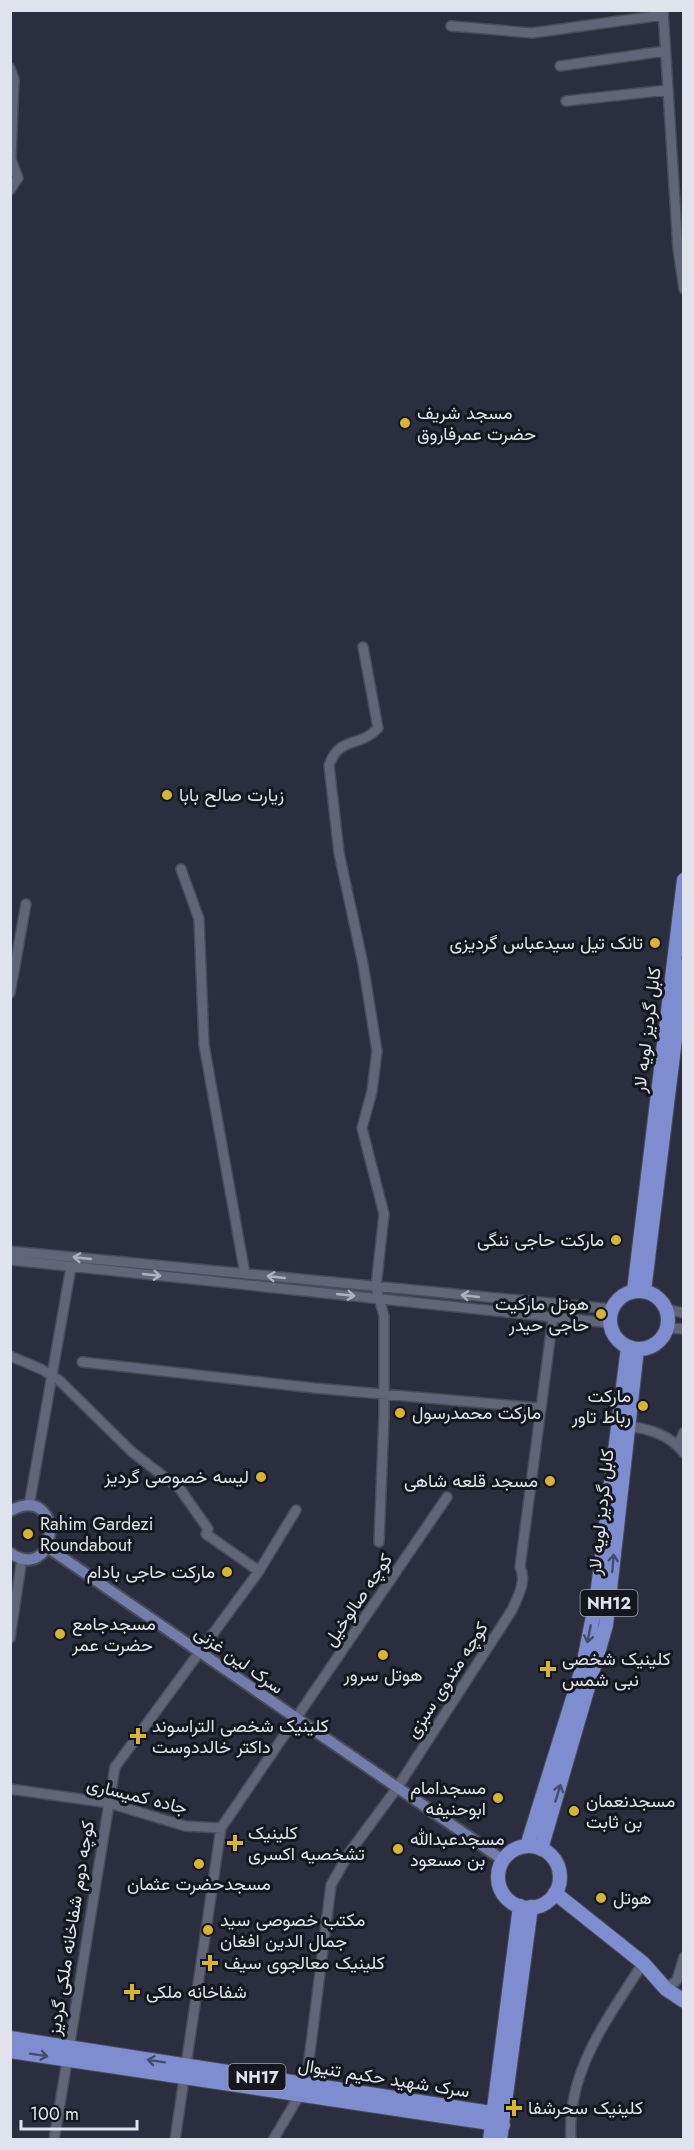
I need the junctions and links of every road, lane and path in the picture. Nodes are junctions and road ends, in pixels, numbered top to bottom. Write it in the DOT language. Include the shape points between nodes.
graph roads {
  1 [pos="663,13"];
  2 [pos="451,26"];
  3 [pos="666,51"];
  4 [pos="560,66"];
  5 [pos="10,68"];
  6 [pos="668,90"];
  7 [pos="566,101"];
  8 [pos="10,190"];
  9 [pos="684,289"];
  10 [pos="363,647"];
  11 [pos="181,869"];
  12 [pos="684,880"];
  13 [pos="26,904"];
  14 [pos="684,966"];
  15 [pos="10,993"];
  16 [pos="10,1251"];
  17 [pos="10,1260"];
  18 [pos="71,1267"];
  19 [pos="245,1274"];
  20 [pos="376,1287"];
  21 [pos="639,1291"];
  22 [pos="379,1299"];
  23 [pos="666,1309"];
  24 [pos="684,1312"];
  25 [pos="611,1316"];
  26 [pos="553,1317"];
  27 [pos="667,1328"];
  28 [pos="684,1329"];
  29 [pos="632,1348"];
  30 [pos="10,1356"];
  31 [pos="82,1362"];
  32 [pos="52,1376"];
  33 [pos="385,1393"];
  34 [pos="540,1408"];
  35 [pos="628,1426"];
  36 [pos="684,1432"];
  37 [pos="681,1450"];
  38 [pos="447,1497"];
  39 [pos="29,1506"];
  40 [pos="296,1510"];
  41 [pos="10,1512"];
  42 [pos="379,1542"];
  43 [pos="47,1547"];
  44 [pos="10,1553"];
  45 [pos="22,1558"];
  46 [pos="259,1571"];
  47 [pos="10,1638"];
  48 [pos="198,1651"];
  49 [pos="296,1720"];
  50 [pos="397,1788"];
  51 [pos="10,1789"];
  52 [pos="109,1803"];
  53 [pos="221,1828"];
  54 [pos="527,1846"];
  55 [pos="541,1849"];
  56 [pos="503,1860"];
  57 [pos="555,1893"];
  58 [pos="525,1907"];
  59 [pos="684,1957"];
  60 [pos="643,1963"];
  61 [pos="666,1989"];
  62 [pos="684,2001"];
  63 [pos="10,2038"];
  64 [pos="10,2051"];
  65 [pos="68,2053"];
  66 [pos="186,2072"];
  67 [pos="303,2089"];
  68 [pos="498,2123"];
  69 [pos="54,2139"];
  70 [pos="175,2139"];
  71 [pos="273,2139"];
  72 [pos="489,2139"];
  73 [pos="571,2139"];
  1 -- 2 [label="street" via="532,33"];
  1 -- 3 [label="street"];
  3 -- 4 [label="street"];
  3 -- 6 [label="street"];
  5 -- 8 [label="street" via="14,79 10,159 18,178"];
  6 -- 7 [label="street"];
  6 -- 9 [label="street"];
  10 -- 20 [label="street" via="378,728 371,738 344,744 334,752 329,765 339,853 377,1051 362,1128 384,1214"];
  11 -- 19 [label="street" via="198,919 204,1045"];
  12 -- 21 [label="highway, کابل گردیز لویه لار"];
  13 -- 15 [label="street"];
  14 -- 21 [label="highway, کابل گردیز لویه لار"];
  19 -- 16 [label="street, one-way"];
  17 -- 18 [label="street"];
  18 -- 22 [label="street, one-way"];
  18 -- 32 [label="street"];
  20 -- 19 [label="street, one-way"];
  20 -- 22 [label="street"];
  25 -- 20 [label="street, one-way"];
  21 -- 23 [label="highway" via="659,1299"];
  21 -- 25 [label="highway" via="618,1300"];
  22 -- 26 [label="street"];
  22 -- 33 [label="street" via="384,1316"];
  23 -- 24 [label="street"];
  23 -- 27 [label="highway"];
  25 -- 26 [label="street"];
  25 -- 29 [label="highway" via="613,1335"];
  26 -- 34 [label="street"];
  27 -- 28 [label="street"];
  27 -- 29 [label="highway" via="656,1344"];
  29 -- 35 [label="highway, کابل گردیز لویه لار / NH12"];
  29 -- 54 [label="highway, کابل گردیز لویه لار / NH12, one-way" via="597,1596 583,1666"];
  30 -- 32 [label="street"];
  31 -- 33 [label="street"];
  32 -- 39 [label="street"];
  32 -- 46 [label="street" via="132,1452 180,1489 208,1529 206,1534"];
  33 -- 34 [label="street"];
  33 -- 42 [label="street"];
  34 -- 50 [label="street, کوچه مندوی سبزی" via="520,1567 524,1575 521,1587 512,1610"];
  35 -- 37 [label="street" via="653,1430"];
  55 -- 35 [label="highway, کابل گردیز لویه لار / NH12, one-way" via="606,1625"];
  36 -- 37 [label="street"];
  38 -- 49 [label="street, کوچه صالوخیل"];
  39 -- 41 [label="main road"];
  39 -- 43 [label="main road" via="45,1514 50,1522"];
  40 -- 46 [label="street, کوچه دوم شفاخانه ملکی گردیز"];
  43 -- 45 [label="main road" via="40,1554"];
  43 -- 48 [label="main road, سرک لین غزنی"];
  44 -- 45 [label="main road"];
  45 -- 47 [label="street"];
  46 -- 48 [label="street, کوچه دوم شفاخانه ملکی گردیز"];
  48 -- 49 [label="main road, سرک لین غزنی"];
  48 -- 52 [label="street, کوچه دوم شفاخانه ملکی گردیز" via="115,1767"];
  49 -- 50 [label="main road, سرک لین غزنی"];
  49 -- 53 [label="street, کوچه صالوخیل"];
  50 -- 56 [label="main road, سرک لین غزنی"];
  50 -- 67 [label="street, کوچه مندوی سبزی" via="349,1853 331,1885"];
  51 -- 52 [label="street, جاده کمیساری"];
  52 -- 53 [label="street, جاده کمیساری" via="185,1826"];
  52 -- 65 [label="street, کوچه دوم شفاخانه ملکی گردیز"];
  53 -- 66 [label="street"];
  54 -- 55 [label="highway"];
  54 -- 56 [label="highway" via="517,1848"];
  55 -- 57 [label="highway" via="557,1865 559,1884"];
  56 -- 58 [label="highway" via="500,1887 511,1902"];
  57 -- 58 [label="highway" via="549,1900"];
  57 -- 60 [label="highway"];
  58 -- 68 [label="highway"];
  59 -- 61 [label="street" via="677,1980"];
  60 -- 61 [label="highway"];
  60 -- 73 [label="street" via="590,2047 580,2070"];
  61 -- 62 [label="highway"];
  63 -- 65 [label="highway, سرک شهید حکیم تنیوال / NH17"];
  64 -- 65 [label="highway, سرک شهید حکیم تنیوال / NH17, one-way"];
  65 -- 66 [label="highway, سرک شهید حکیم تنیوال / NH17"];
  65 -- 69 [label="street, کوچه دوم شفاخانه ملکی گردیز"];
  66 -- 67 [label="highway, سرک شهید حکیم تنیوال / NH17"];
  66 -- 70 [label="street"];
  67 -- 68 [label="highway, سرک شهید حکیم تنیوال / NH17"];
  67 -- 71 [label="street"];
  68 -- 72 [label="highway"];
}
